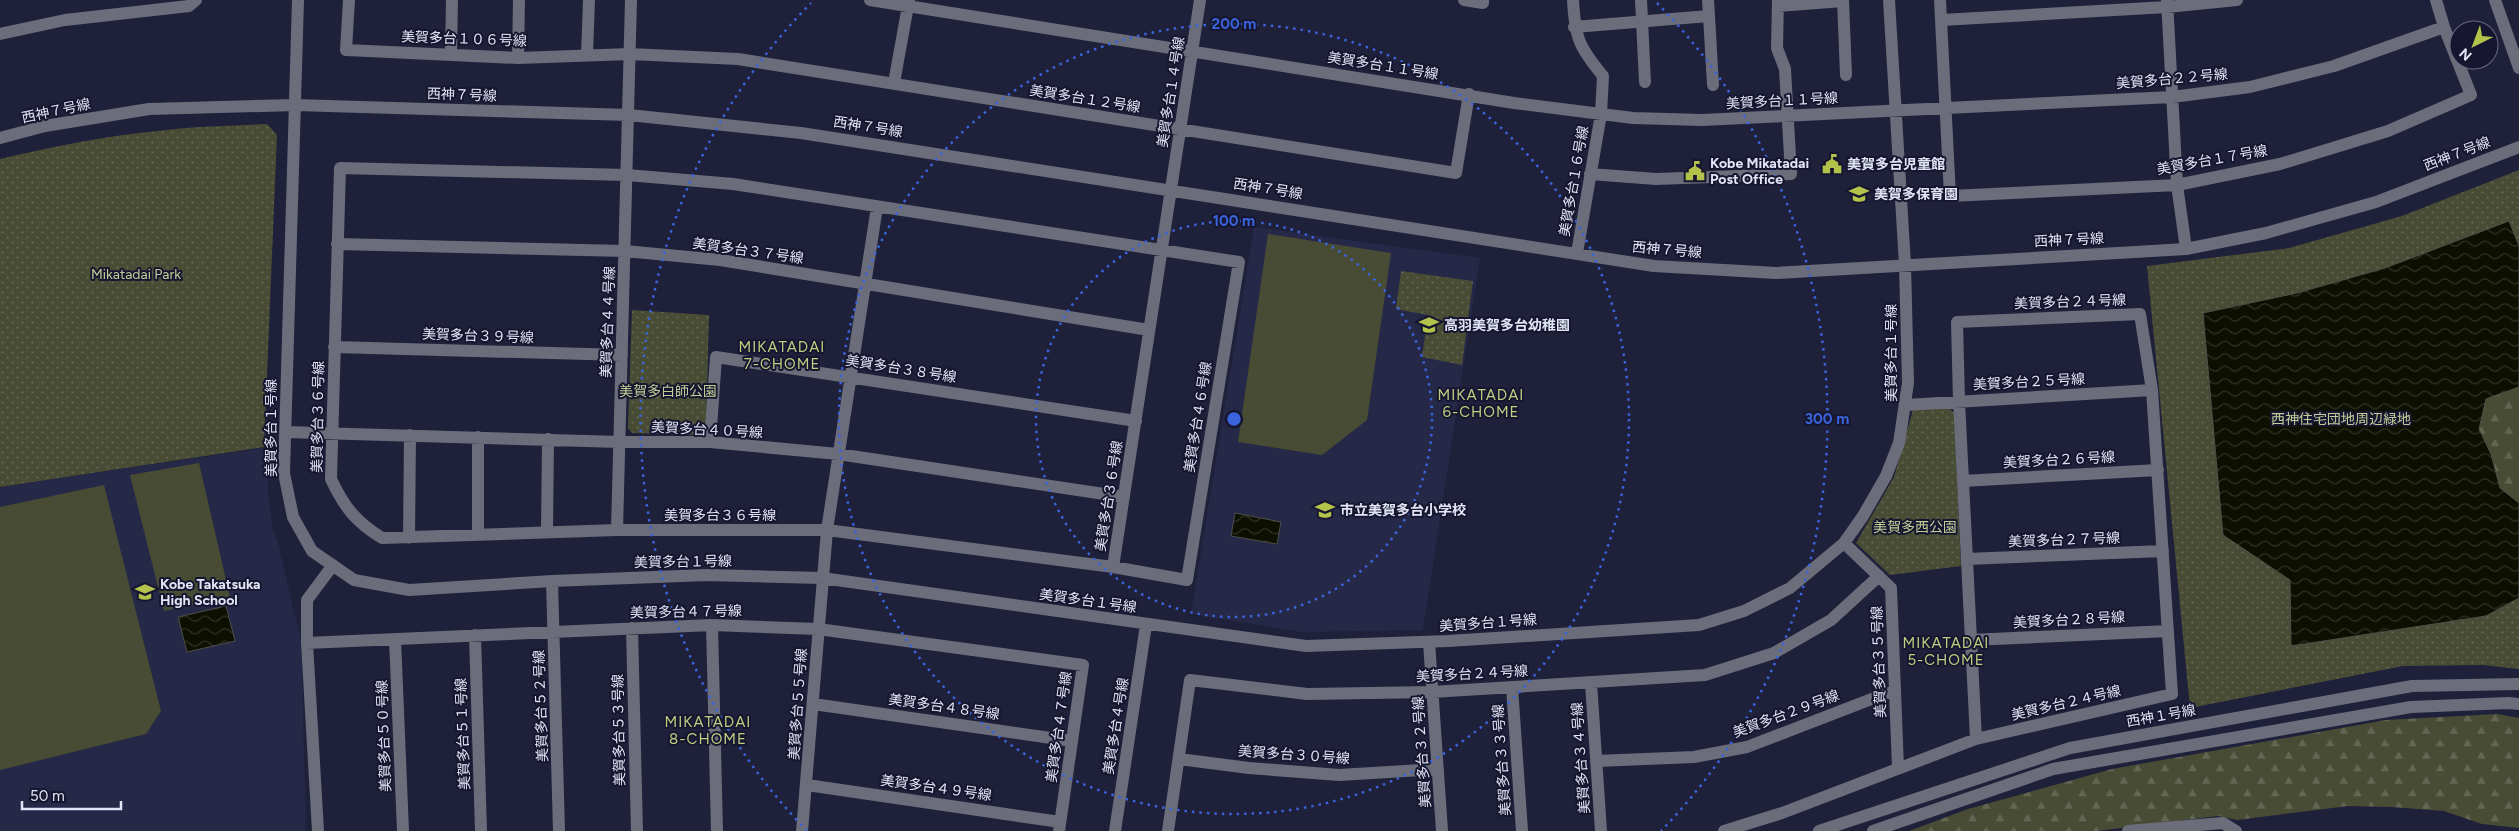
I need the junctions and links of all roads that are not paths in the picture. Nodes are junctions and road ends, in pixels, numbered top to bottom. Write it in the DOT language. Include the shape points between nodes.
graph roads {
  1 [pos="196,0"];
  2 [pos="298,0"];
  3 [pos="349,0"];
  4 [pos="452,0"];
  5 [pos="519,0"];
  6 [pos="589,0"];
  7 [pos="631,0"];
  8 [pos="870,0"];
  9 [pos="1200,0"];
  10 [pos="1464,0"];
  11 [pos="1483,0"];
  12 [pos="1573,0"];
  13 [pos="1641,0"];
  14 [pos="1708,0"];
  15 [pos="1843,0"];
  16 [pos="1889,0"];
  17 [pos="1940,0"];
  18 [pos="2237,0"];
  19 [pos="2436,0"];
  20 [pos="2495,0"];
  21 [pos="909,3"];
  22 [pos="1778,3"];
  23 [pos="2167,3"];
  24 [pos="1709,16"];
  25 [pos="1942,20"];
  26 [pos="1642,22"];
  27 [pos="1574,27"];
  28 [pos="2444,27"];
  29 [pos="0,34"];
  30 [pos="1192,52"];
  31 [pos="451,54"];
  32 [pos="630,54"];
  33 [pos="587,56"];
  34 [pos="518,58"];
  35 [pos="2519,68"];
  36 [pos="1846,75"];
  37 [pos="1646,82"];
  38 [pos="894,83"];
  39 [pos="1713,85"];
  40 [pos="1469,94"];
  41 [pos="2172,97"];
  42 [pos="295,105"];
  43 [pos="1946,108"];
  44 [pos="1894,111"];
  45 [pos="629,114"];
  46 [pos="1601,114"];
  47 [pos="1789,116"];
  48 [pos="1180,129"];
  49 [pos="0,138"];
  50 [pos="2519,147"];
  51 [pos="1590,174"];
  52 [pos="627,175"];
  53 [pos="2177,185"];
  54 [pos="1171,189"];
  55 [pos="877,206"];
  56 [pos="338,244"];
  57 [pos="2186,249"];
  58 [pos="1162,250"];
  59 [pos="625,252"];
  60 [pos="1577,253"];
  61 [pos="1905,265"];
  62 [pos="865,284"];
  63 [pos="1149,330"];
  64 [pos="334,347"];
  65 [pos="622,355"];
  66 [pos="850,376"];
  67 [pos="2152,390"];
  68 [pos="1958,402"];
  69 [pos="1906,404"];
  70 [pos="1136,421"];
  71 [pos="285,432"];
  72 [pos="332,432"];
  73 [pos="410,435"];
  74 [pos="478,437"];
  75 [pos="548,439"];
  76 [pos="620,442"];
  77 [pos="710,442"];
  78 [pos="838,454"];
  79 [pos="2158,470"];
  80 [pos="1963,481"];
  81 [pos="1124,497"];
  82 [pos="617,530"];
  83 [pos="827,530"];
  84 [pos="547,532"];
  85 [pos="478,535"];
  86 [pos="409,538"];
  87 [pos="1844,543"];
  88 [pos="2163,551"];
  89 [pos="1967,559"];
  90 [pos="333,565"];
  91 [pos="1114,567"];
  92 [pos="1879,576"];
  93 [pos="822,578"];
  94 [pos="552,581"];
  95 [pos="712,625"];
  96 [pos="1146,625"];
  97 [pos="632,628"];
  98 [pos="818,629"];
  99 [pos="2168,631"];
  100 [pos="554,632"];
  101 [pos="475,635"];
  102 [pos="395,639"];
  103 [pos="1971,640"];
  104 [pos="1429,642"];
  105 [pos="307,643"];
  106 [pos="1591,683"];
  107 [pos="2519,684"];
  108 [pos="1512,688"];
  109 [pos="1895,690"];
  110 [pos="1432,692"];
  111 [pos="813,704"];
  112 [pos="2519,704"];
  113 [pos="1976,739"];
  114 [pos="1072,741"];
  115 [pos="1179,759"];
  116 [pos="1596,761"];
  117 [pos="1898,768"];
  118 [pos="1438,769"];
  119 [pos="807,785"];
  120 [pos="1060,826"];
  121 [pos="318,831"];
  122 [pos="403,831"];
  123 [pos="481,831"];
  124 [pos="559,831"];
  125 [pos="637,831"];
  126 [pos="717,831"];
  127 [pos="802,831"];
  128 [pos="1115,831"];
  129 [pos="1168,831"];
  130 [pos="1442,831"];
  131 [pos="1522,831"];
  132 [pos="1601,831"];
  133 [pos="1724,831"];
  134 [pos="1820,831"];
  135 [pos="1873,831"];
  136 [pos="2128,831"];
  137 [pos="2236,831"];
  1 -- 29 [label="street" via="189,6 65,20"];
  2 -- 42 [label="street, 美賀多台１号線"];
  3 -- 31 [label="street, 美賀多台１０６号線" via="346,50"];
  4 -- 31 [label="street"];
  5 -- 34 [label="street"];
  6 -- 33 [label="street"];
  7 -- 32 [label="street, 美賀多台４４号線"];
  8 -- 21 [label="street, 美賀多台１１号線"];
  9 -- 30 [label="street, 美賀多台１４号線"];
  10 -- 11 [label="street" via="1483,3"];
  12 -- 27 [label="street, 美賀多台１６号線"];
  13 -- 26 [label="street"];
  14 -- 24 [label="street"];
  15 -- 22 [label="street"];
  15 -- 36 [label="street"];
  16 -- 44 [label="street, 美賀多台１号線"];
  17 -- 25 [label="street, 美賀多台１７号線"];
  18 -- 23 [label="street"];
  19 -- 28 [label="street, 美賀多台１７号線"];
  20 -- 35 [label="street"];
  21 -- 30 [label="street, 美賀多台１１号線"];
  21 -- 38 [label="street"];
  22 -- 47 [label="street" via="1777,48 1784,69"];
  23 -- 25 [label="street"];
  23 -- 41 [label="street"];
  24 -- 26 [label="street"];
  24 -- 39 [label="street"];
  25 -- 43 [label="street, 美賀多台１７号線"];
  26 -- 27 [label="street"];
  26 -- 37 [label="street"];
  27 -- 46 [label="street, 美賀多台１６号線" via="1582,50 1603,76"];
  28 -- 41 [label="street, 美賀多台２２号線" via="2334,66 2250,86"];
  28 -- 53 [label="street, 美賀多台１７号線" via="2471,95 2388,131 2280,164"];
  30 -- 40 [label="street, 美賀多台１１号線"];
  30 -- 48 [label="street, 美賀多台１４号線"];
  31 -- 34 [label="street, 美賀多台１０６号線"];
  32 -- 33 [label="street, 美賀多台１０６号線"];
  32 -- 38 [label="street, 美賀多台１２号線" via="738,60"];
  32 -- 45 [label="street, 美賀多台４４号線"];
  33 -- 34 [label="street, 美賀多台１０６号線"];
  38 -- 48 [label="street, 美賀多台１２号線"];
  40 -- 46 [label="street, 美賀多台１１号線"];
  40 -- 48 [label="street, 美賀多台１２号線" via="1456,173"];
  41 -- 43 [label="street, 美賀多台２２号線"];
  41 -- 53 [label="street"];
  42 -- 45 [label="street, 西神７号線"];
  42 -- 49 [label="street, 西神７号線" via="149,108 45,126"];
  42 -- 71 [label="street, 美賀多台１号線"];
  43 -- 44 [label="street, 美賀多台２２号線"];
  43 -- 53 [label="street, 美賀多台１７号線" via="1950,196"];
  44 -- 47 [label="street, 美賀多台１１号線"];
  44 -- 61 [label="street, 美賀多台１号線"];
  45 -- 52 [label="street, 美賀多台４４号線"];
  45 -- 54 [label="street, 西神７号線" via="801,132"];
  46 -- 47 [label="street, 美賀多台１１号線" via="1702,120"];
  46 -- 51 [label="street, 美賀多台１６号線"];
  47 -- 51 [label="street" via="1791,174 1656,179"];
  48 -- 54 [label="street, 美賀多台１４号線"];
  50 -- 57 [label="street, 西神７号線" via="2376,202 2266,233"];
  51 -- 60 [label="street, 美賀多台１６号線"];
  52 -- 55 [label="street, 美賀多台３６号線" via="733,184"];
  52 -- 56 [label="street, 美賀多台３６号線" via="340,168"];
  52 -- 59 [label="street, 美賀多台４４号線"];
  53 -- 57 [label="street"];
  54 -- 58 [label="street, 美賀多台３６号線"];
  54 -- 60 [label="street, 西神７号線"];
  55 -- 58 [label="street, 美賀多台３６号線"];
  55 -- 62 [label="street, 美賀多台５５号線"];
  56 -- 59 [label="street, 美賀多台３７号線"];
  56 -- 64 [label="street, 美賀多台３６号線"];
  57 -- 61 [label="street, 西神７号線"];
  58 -- 63 [label="street, 美賀多台３６号線"];
  58 -- 91 [label="street, 美賀多台４６号線" via="1238,262 1187,580"];
  59 -- 62 [label="street, 美賀多台３７号線" via="720,260"];
  59 -- 65 [label="street, 美賀多台４４号線"];
  60 -- 61 [label="street, 西神７号線" via="1654,266 1776,272"];
  61 -- 69 [label="street, 美賀多台１号線"];
  62 -- 63 [label="street, 美賀多台３７号線"];
  62 -- 66 [label="street, 美賀多台５５号線"];
  63 -- 70 [label="street, 美賀多台３６号線"];
  64 -- 65 [label="street, 美賀多台３９号線"];
  64 -- 72 [label="street, 美賀多台３６号線"];
  65 -- 76 [label="street, 美賀多台４４号線"];
  66 -- 70 [label="street, 美賀多台３８号線"];
  66 -- 77 [label="street, 美賀多台３８号線" via="716,357"];
  66 -- 78 [label="street, 美賀多台５５号線"];
  67 -- 68 [label="street, 美賀多台２５号線"];
  67 -- 68 [label="street, 美賀多台２４号線" via="2140,314 1958,322"];
  67 -- 79 [label="street, 美賀多台２４号線"];
  68 -- 69 [label="street, 美賀多台２５号線"];
  68 -- 80 [label="street, 美賀多台２４号線"];
  69 -- 87 [label="street, 美賀多台１号線" via="1899,442 1886,476 1864,516"];
  70 -- 81 [label="street, 美賀多台３６号線"];
  71 -- 72 [label="street, 美賀多台４０号線"];
  71 -- 90 [label="street, 美賀多台１号線" via="284,473 293,517 312,551"];
  72 -- 73 [label="street, 美賀多台４０号線"];
  72 -- 86 [label="street, 美賀多台３６号線" via="331,479 342,503 364,527 382,538"];
  73 -- 74 [label="street, 美賀多台４０号線"];
  73 -- 86 [label="street"];
  74 -- 75 [label="street, 美賀多台４０号線"];
  74 -- 85 [label="street"];
  75 -- 76 [label="street, 美賀多台４０号線"];
  75 -- 84 [label="street"];
  76 -- 77 [label="street, 美賀多台４０号線"];
  76 -- 82 [label="street, 美賀多台４４号線"];
  77 -- 78 [label="street, 美賀多台４０号線"];
  78 -- 81 [label="street, 美賀多台４０号線"];
  78 -- 83 [label="street, 美賀多台５５号線"];
  79 -- 80 [label="street, 美賀多台２６号線"];
  79 -- 88 [label="street, 美賀多台２４号線"];
  80 -- 89 [label="street, 美賀多台２４号線"];
  81 -- 91 [label="street, 美賀多台３６号線"];
  82 -- 83 [label="street, 美賀多台３６号線"];
  82 -- 84 [label="street, 美賀多台３６号線"];
  83 -- 91 [label="street, 美賀多台３６号線"];
  83 -- 93 [label="street, 美賀多台５５号線"];
  84 -- 85 [label="street, 美賀多台３６号線"];
  85 -- 86 [label="street, 美賀多台３６号線"];
  87 -- 92 [label="street, 美賀多台３５号線"];
  87 -- 104 [label="street, 美賀多台１号線" via="1790,588 1744,612 1699,624"];
  88 -- 89 [label="street, 美賀多台２７号線"];
  88 -- 99 [label="street, 美賀多台２４号線"];
  89 -- 103 [label="street, 美賀多台２４号線"];
  90 -- 94 [label="street, 美賀多台１号線" via="354,580 409,590"];
  90 -- 105 [label="street" via="307,600"];
  92 -- 106 [label="street, 美賀多台２４号線" via="1831,620 1774,652 1705,675"];
  92 -- 109 [label="street, 美賀多台３５号線" via="1891,588"];
  93 -- 94 [label="street, 美賀多台１号線" via="707,575"];
  93 -- 96 [label="street, 美賀多台１号線"];
  93 -- 98 [label="street, 美賀多台５５号線"];
  94 -- 100 [label="street, 美賀多台５２号線"];
  95 -- 97 [label="street, 美賀多台４７号線"];
  95 -- 98 [label="street, 美賀多台４７号線"];
  95 -- 126 [label="street"];
  96 -- 104 [label="street, 美賀多台１号線" via="1306,646"];
  96 -- 128 [label="street, 美賀多台４号線"];
  97 -- 100 [label="street, 美賀多台４７号線"];
  97 -- 125 [label="street, 美賀多台５３号線"];
  98 -- 111 [label="street, 美賀多台５５号線"];
  98 -- 114 [label="street, 美賀多台４７号線" via="1083,665"];
  99 -- 103 [label="street, 美賀多台２８号線"];
  99 -- 113 [label="street, 美賀多台２４号線" via="2172,694"];
  100 -- 101 [label="street, 美賀多台４７号線"];
  100 -- 124 [label="street, 美賀多台５２号線"];
  101 -- 102 [label="street, 美賀多台４７号線"];
  101 -- 123 [label="street, 美賀多台５１号線"];
  102 -- 105 [label="street, 美賀多台４７号線"];
  102 -- 122 [label="street, 美賀多台５０号線"];
  103 -- 113 [label="street, 美賀多台２４号線"];
  104 -- 110 [label="street, 美賀多台３２号線"];
  105 -- 121 [label="street"];
  106 -- 108 [label="street, 美賀多台２４号線"];
  106 -- 116 [label="street, 美賀多台３４号線"];
  107 -- 134 [label="street, 西神１号線" via="2412,686 2070,748"];
  108 -- 110 [label="street, 美賀多台２４号線"];
  108 -- 131 [label="street, 美賀多台３３号線"];
  109 -- 116 [label="street, 美賀多台２９号線" via="1747,747 1694,757"];
  109 -- 117 [label="street, 美賀多台３５号線"];
  110 -- 115 [label="street, 美賀多台２４号線" via="1307,694 1190,680"];
  110 -- 118 [label="street, 美賀多台３２号線"];
  111 -- 114 [label="street, 美賀多台４８号線"];
  111 -- 119 [label="street, 美賀多台５５号線"];
  112 -- 135 [label="street" via="2411,706 2053,769"];
  113 -- 117 [label="street, 美賀多台２４号線"];
  114 -- 120 [label="street, 美賀多台４７号線"];
  115 -- 118 [label="street, 美賀多台３０号線" via="1339,775"];
  115 -- 129 [label="street, 美賀多台２４号線"];
  116 -- 132 [label="street, 美賀多台３４号線"];
  117 -- 133 [label="street, 美賀多台２４号線" via="1782,813"];
  118 -- 130 [label="street, 美賀多台３２号線"];
  119 -- 120 [label="street, 美賀多台４９号線"];
  119 -- 127 [label="street, 美賀多台５５号線"];
  136 -- 137 [label="street" via="2222,823"];
}
